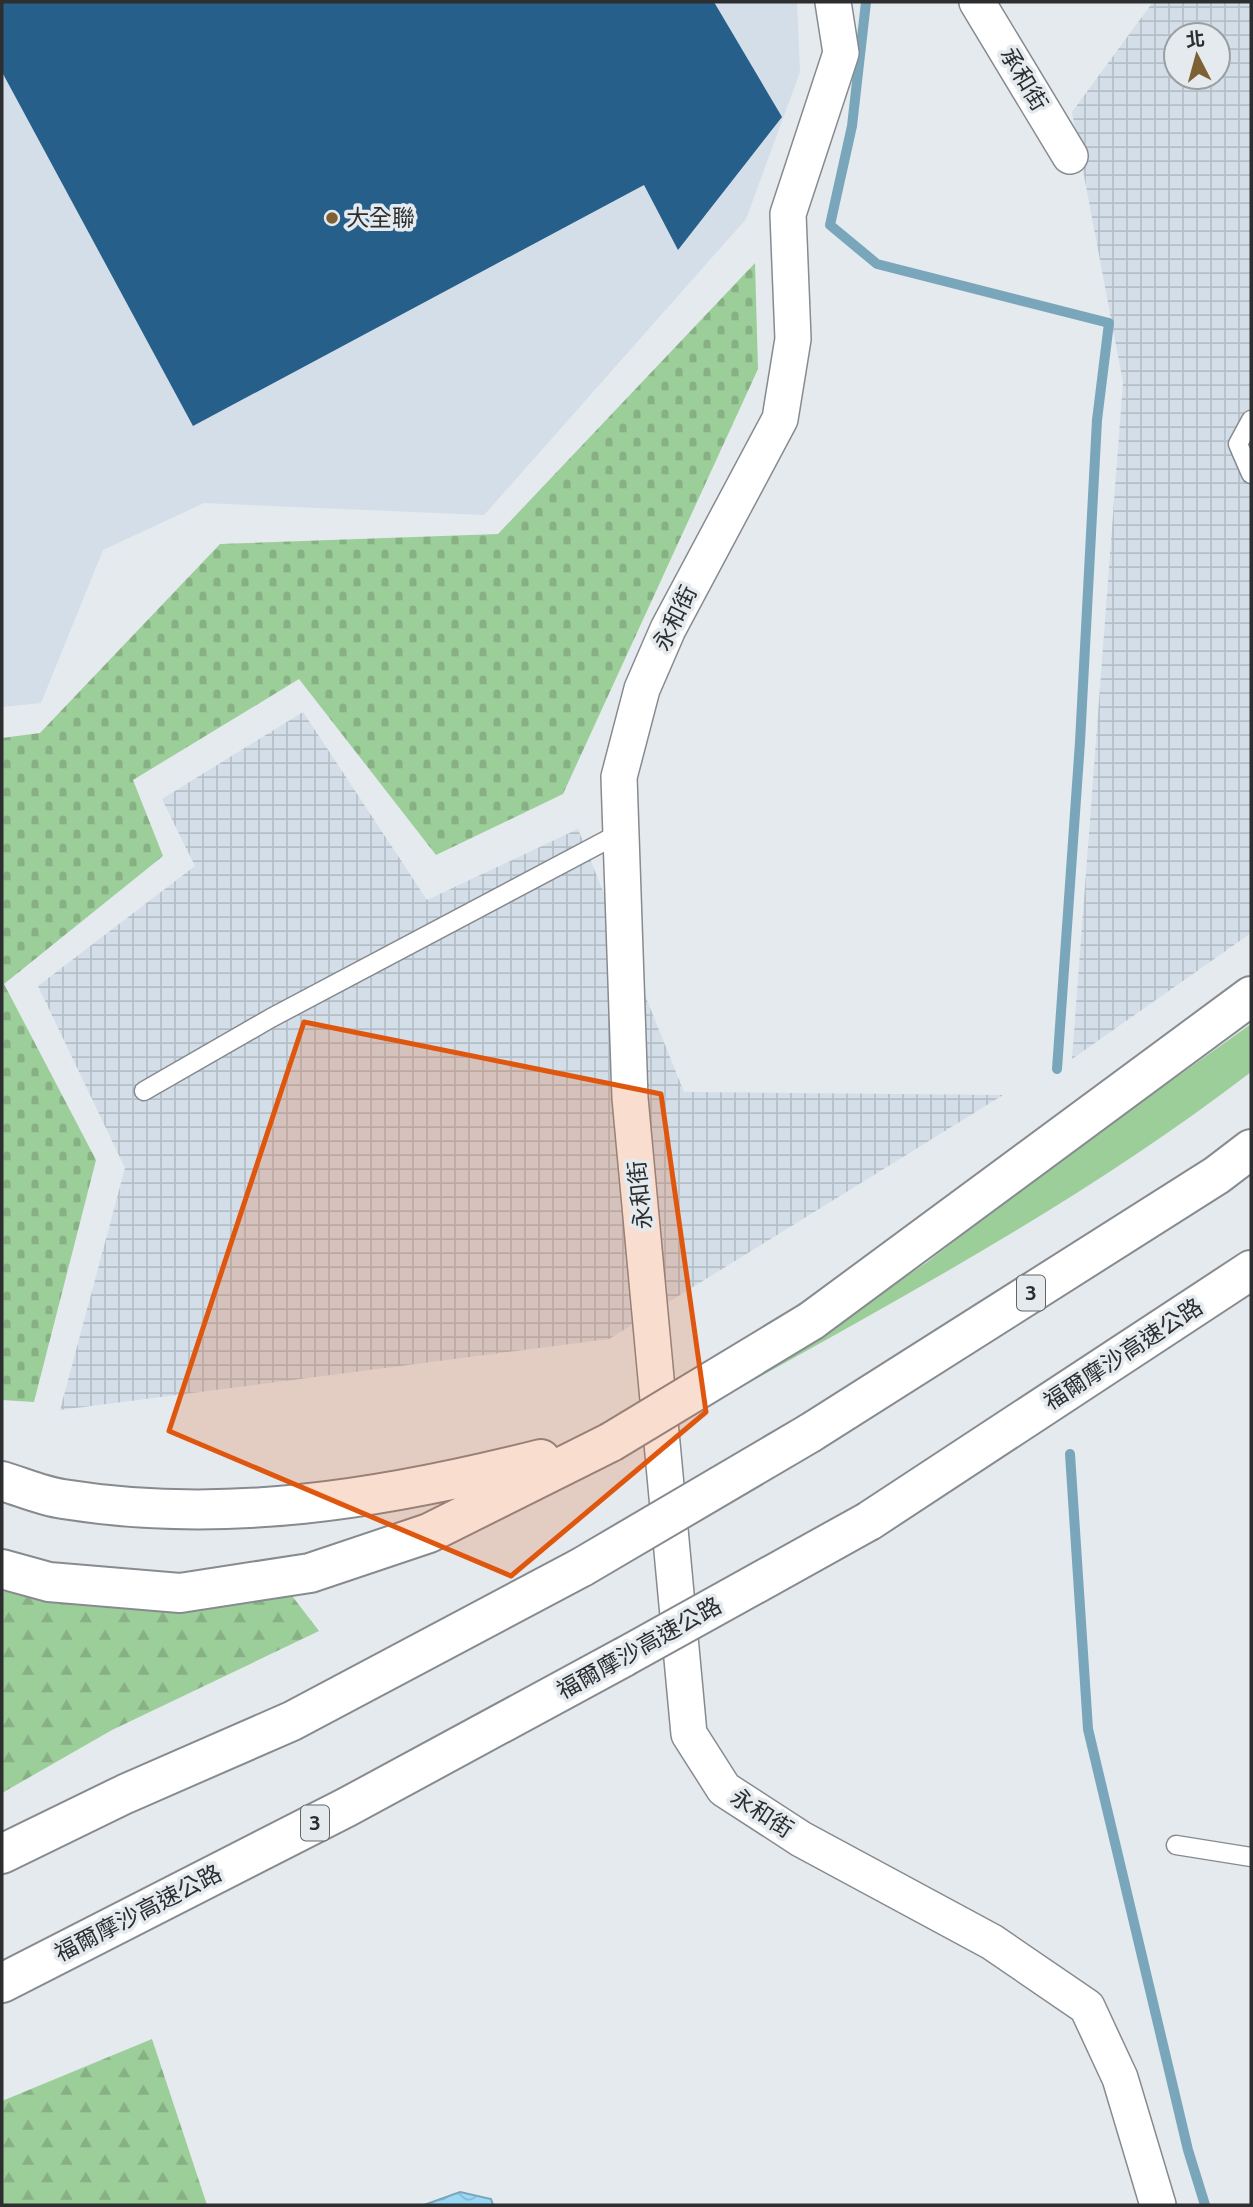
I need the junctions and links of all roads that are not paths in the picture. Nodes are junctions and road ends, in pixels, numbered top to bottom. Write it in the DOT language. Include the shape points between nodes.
graph roads {
  1 [pos="833,2"];
  2 [pos="977,2"];
  3 [pos="1070,156"];
  4 [pos="1251,420"];
  5 [pos="1251,474"];
  6 [pos="622,832"];
  7 [pos="1251,996"];
  8 [pos="144,1091"];
  9 [pos="1251,1149"];
  10 [pos="1251,1269"];
  11 [pos="611,1442"];
  12 [pos="2,1481"];
  13 [pos="2,1569"];
  14 [pos="1176,1845"];
  15 [pos="2,1854"];
  16 [pos="1251,1857"];
  17 [pos="2,1983"];
  18 [pos="1158,2205"];
  1 -- 6 [label="street, 永和街" via="841,53 788,214 793,339 780,419 668,629 642,689 619,777"];
  2 -- 3 [label="street, 承和街"];
  4 -- 5 [label="lane" via="1238,444"];
  6 -- 8 [label="lane" via="271,1018"];
  6 -- 18 [label="street, 永和街" via="630,1098 689,1734 724,1789 801,1839 992,1942 1087,2007 1120,2078"];
  7 -- 11 [label="highway, bridge" via="811,1321"];
  9 -- 15 [label="highway, 3, bridge" via="810,1433 582,1567 292,1721"];
  10 -- 17 [label="highway, 福爾摩沙高速公路 / 3, bridge" via="869,1521 347,1807"];
  11 -- 12 [label="highway" via="448,1483 298,1506 178,1512 61,1499"];
  11 -- 13 [label="highway" via="429,1533 310,1573 180,1593 49,1582"];
  14 -- 16 [label="lane"];
}
